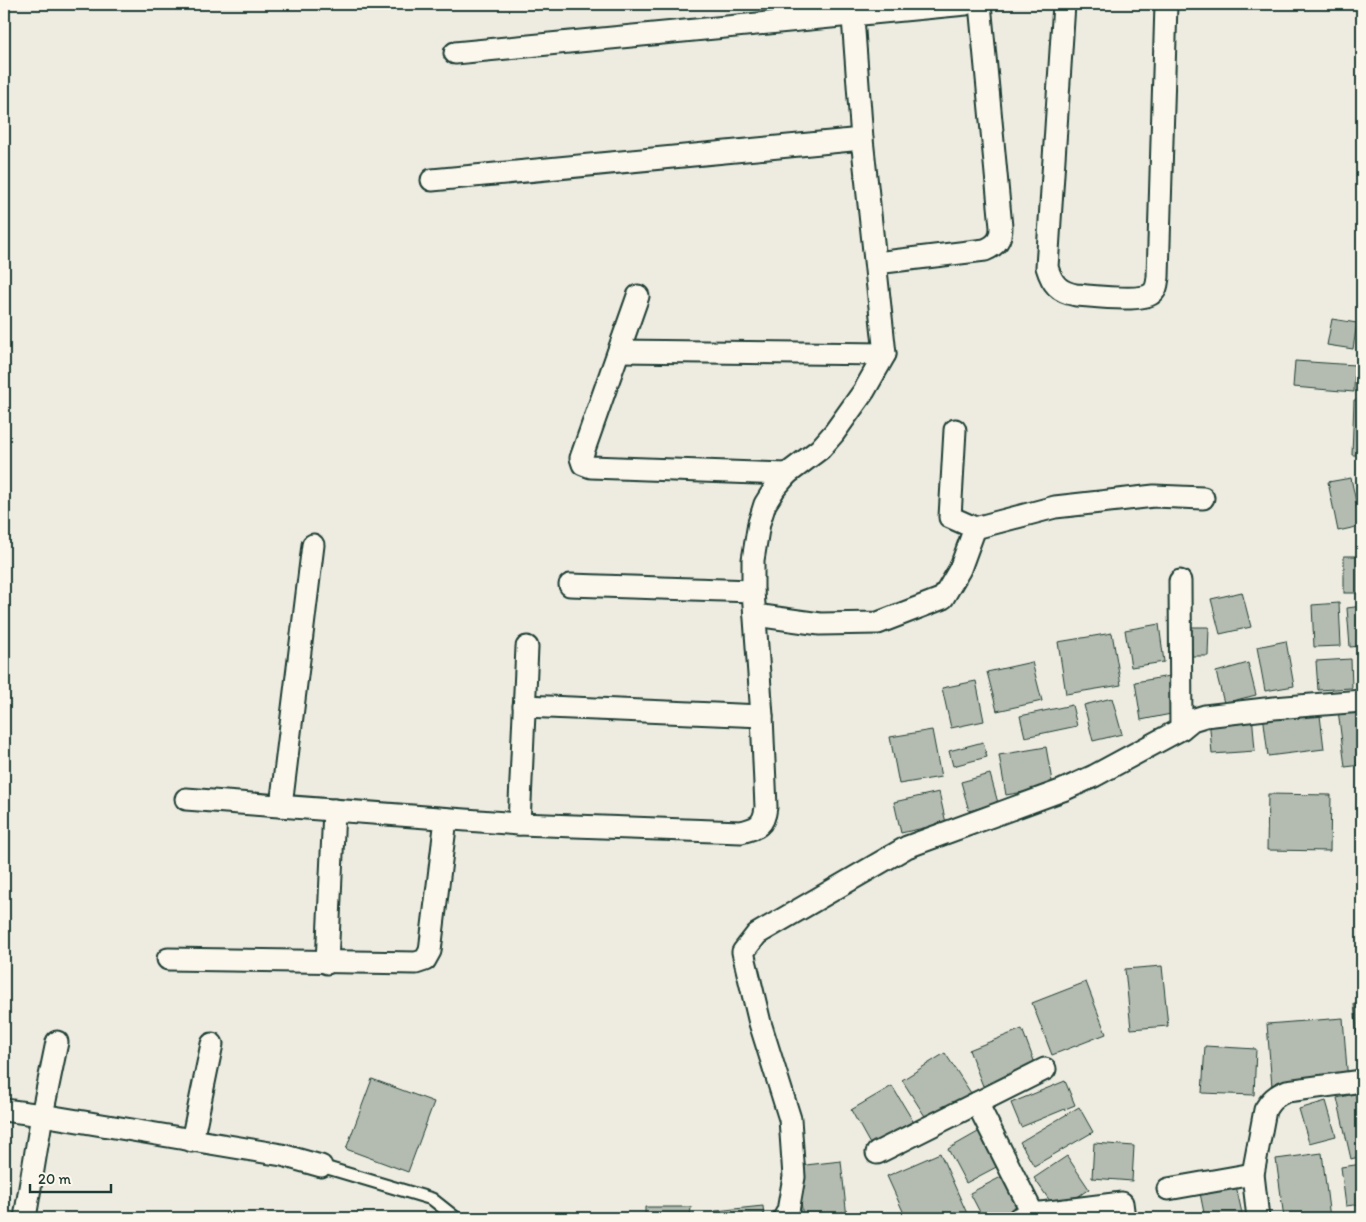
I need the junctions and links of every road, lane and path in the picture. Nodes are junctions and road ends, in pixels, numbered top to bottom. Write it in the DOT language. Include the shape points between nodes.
graph roads {
  1 [pos="966,4"];
  2 [pos="980,4"];
  3 [pos="1064,4"];
  4 [pos="1166,4"];
  5 [pos="853,9"];
  6 [pos="454,53"];
  7 [pos="862,139"];
  8 [pos="432,180"];
  9 [pos="876,262"];
  10 [pos="638,296"];
  11 [pos="619,351"];
  12 [pos="886,354"];
  13 [pos="955,430"];
  14 [pos="788,474"];
  15 [pos="1203,498"];
  16 [pos="976,528"];
  17 [pos="313,545"];
  18 [pos="1180,581"];
  19 [pos="570,585"];
  20 [pos="753,591"];
  21 [pos="755,615"];
  22 [pos="527,647"];
  23 [pos="1362,701"];
  24 [pos="524,706"];
  25 [pos="762,716"];
  26 [pos="1181,729"];
  27 [pos="186,799"];
  28 [pos="281,806"];
  29 [pos="334,810"];
  30 [pos="446,819"];
  31 [pos="519,824"];
  32 [pos="168,959"];
  33 [pos="327,963"];
  34 [pos="58,1042"];
  35 [pos="212,1044"];
  36 [pos="1045,1069"];
  37 [pos="1362,1080"];
  38 [pos="977,1103"];
  39 [pos="4,1110"];
  40 [pos="42,1115"];
  41 [pos="192,1140"];
  42 [pos="876,1153"];
  43 [pos="321,1166"];
  44 [pos="1252,1174"];
  45 [pos="1168,1189"];
  46 [pos="1026,1216"];
  47 [pos="25,1218"];
  48 [pos="456,1218"];
  49 [pos="784,1218"];
  50 [pos="1124,1218"];
  51 [pos="1258,1218"];
  1 -- 5 [label="street"];
  2 -- 9 [label="street" via="1001,236 985,250"];
  3 -- 4 [label="street" via="1047,267 1054,285 1067,294 1136,298 1149,296 1156,288 1158,277"];
  5 -- 6 [label="street"];
  5 -- 7 [label="street"];
  7 -- 8 [label="street"];
  7 -- 9 [label="street"];
  9 -- 12 [label="street"];
  10 -- 11 [label="street"];
  11 -- 12 [label="street"];
  11 -- 14 [label="street" via="581,458 584,464 591,467"];
  12 -- 14 [label="street" via="834,433 820,449"];
  13 -- 16 [label="street" via="950,517"];
  14 -- 20 [label="street" via="765,504 759,522 753,560"];
  15 -- 16 [label="street" via="1154,496 1055,507"];
  16 -- 21 [label="street" via="960,570 943,598 878,623 820,624"];
  17 -- 28 [label="street"];
  18 -- 26 [label="street"];
  19 -- 20 [label="street"];
  20 -- 21 [label="street"];
  21 -- 25 [label="street"];
  22 -- 24 [label="street"];
  23 -- 26 [label="street" via="1205,716 1192,720"];
  24 -- 25 [label="street"];
  24 -- 31 [label="street"];
  25 -- 31 [label="street" via="766,807 761,824 754,829 741,832"];
  26 -- 49 [label="street" via="1063,790 907,846 756,934 743,952 760,1023 790,1119 794,1177"];
  27 -- 28 [label="street"];
  28 -- 29 [label="street"];
  29 -- 30 [label="street"];
  29 -- 33 [label="street"];
  30 -- 31 [label="street"];
  30 -- 33 [label="street" via="430,951 425,960 416,963"];
  32 -- 33 [label="street"];
  34 -- 40 [label="street"];
  35 -- 41 [label="street"];
  36 -- 38 [label="street"];
  37 -- 44 [label="street" via="1278,1094 1266,1110"];
  38 -- 42 [label="street"];
  38 -- 46 [label="street"];
  39 -- 40 [label="street"];
  40 -- 41 [label="street"];
  40 -- 47 [label="street"];
  41 -- 43 [label="street" via="282,1155"];
  43 -- 48 [label="lane" via="432,1199"];
  44 -- 45 [label="street"];
  44 -- 51 [label="street"];
  46 -- 50 [label="street" via="1122,1203"];
}
